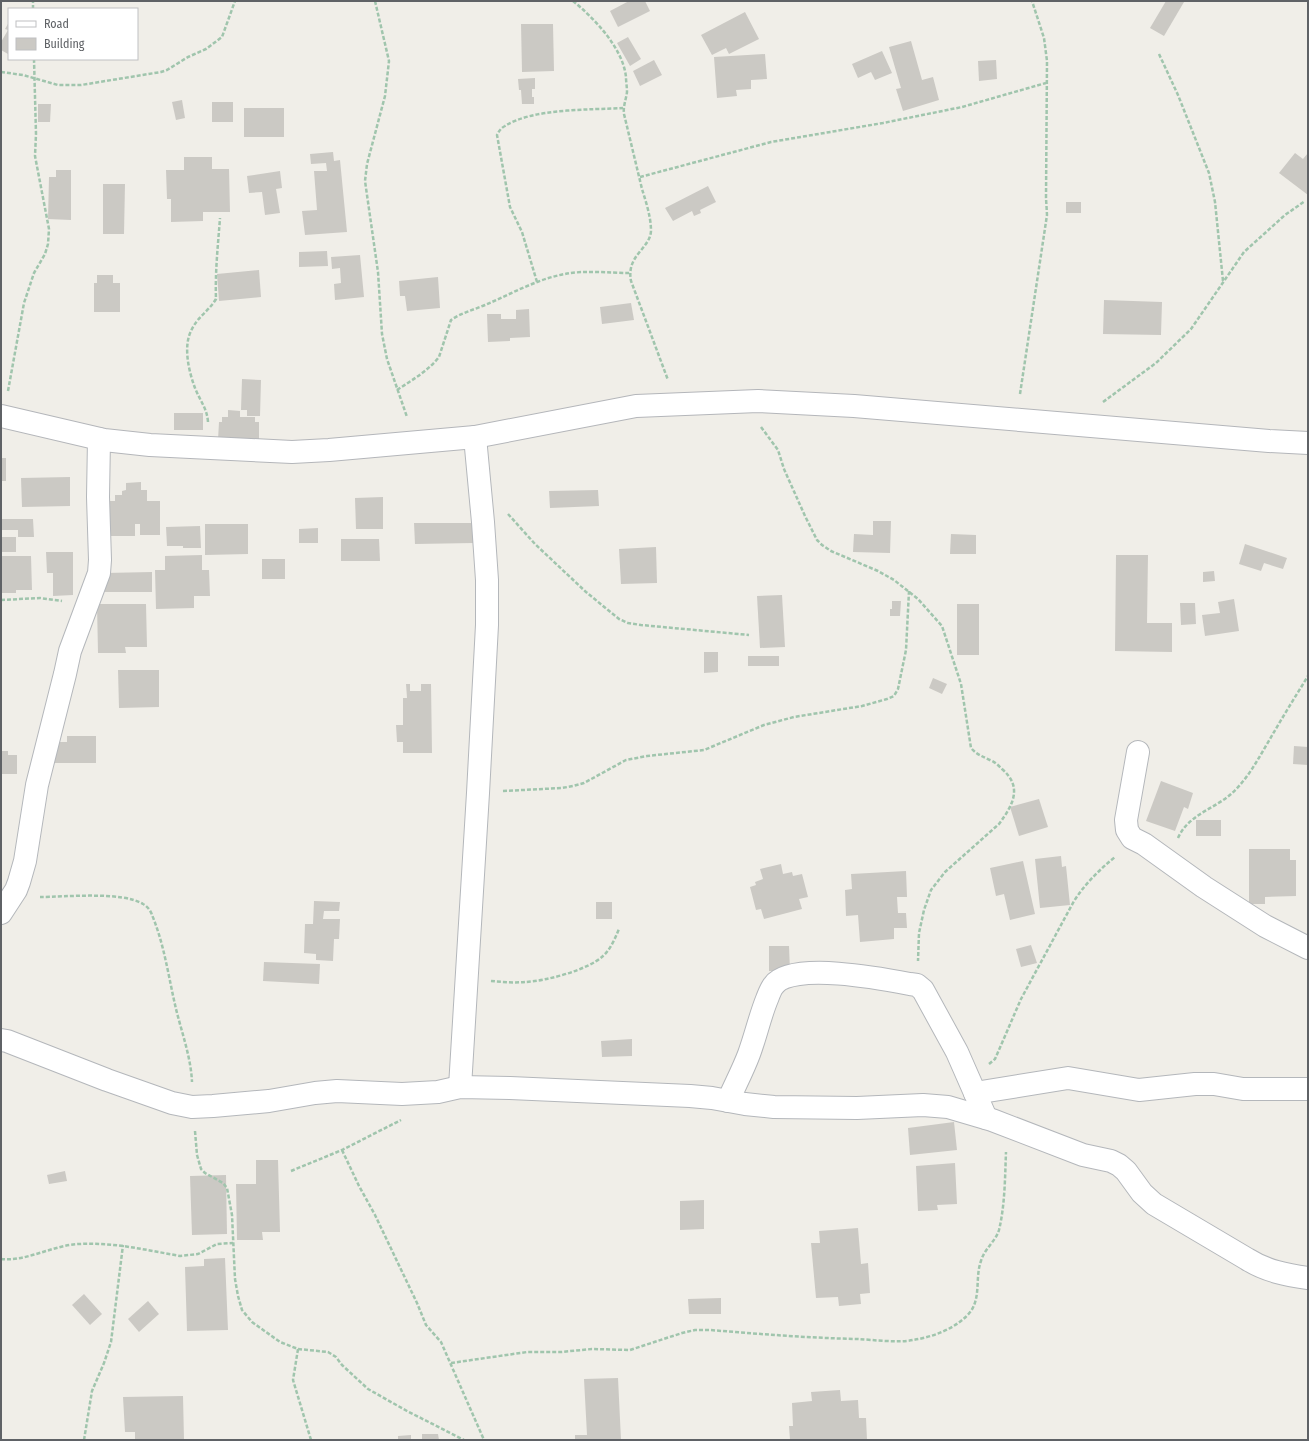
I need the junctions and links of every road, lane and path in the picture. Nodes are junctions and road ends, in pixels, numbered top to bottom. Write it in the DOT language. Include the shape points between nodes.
graph roads {
  1 [pos="235,1"];
  2 [pos="375,1"];
  3 [pos="573,1"];
  4 [pos="1032,1"];
  5 [pos="1159,54"];
  6 [pos="34,60"];
  7 [pos="1,72"];
  8 [pos="35,79"];
  9 [pos="1046,83"];
  10 [pos="623,108"];
  11 [pos="640,177"];
  12 [pos="1305,201"];
  13 [pos="220,218"];
  14 [pos="630,273"];
  15 [pos="537,282"];
  16 [pos="1223,282"];
  17 [pos="397,390"];
  18 [pos="750,401"];
  19 [pos="680,403"];
  20 [pos="9,418"];
  21 [pos="1016,419"];
  22 [pos="1071,424"];
  23 [pos="475,437"];
  24 [pos="99,440"];
  25 [pos="416,442"];
  26 [pos="1308,443"];
  27 [pos="211,449"];
  28 [pos="504,509"];
  29 [pos="909,591"];
  30 [pos="1,600"];
  31 [pos="88,603"];
  32 [pos="749,635"];
  33 [pos="1308,676"];
  34 [pos="1138,752"];
  35 [pos="478,793"];
  36 [pos="1144,844"];
  37 [pos="1168,862"];
  38 [pos="6,906"];
  39 [pos="619,929"];
  40 [pos="1308,948"];
  41 [pos="467,976"];
  42 [pos="917,985"];
  43 [pos="1,1040"];
  44 [pos="460,1087"];
  45 [pos="973,1088"];
  46 [pos="1308,1089"];
  47 [pos="728,1101"];
  48 [pos="192,1107"];
  49 [pos="986,1118"];
  50 [pos="402,1120"];
  51 [pos="1008,1126"];
  52 [pos="342,1150"];
  53 [pos="291,1171"];
  54 [pos="233,1243"];
  55 [pos="124,1245"];
  56 [pos="1,1259"];
  57 [pos="1308,1278"];
  58 [pos="298,1349"];
  59 [pos="451,1362"];
  60 [pos="84,1440"];
  61 [pos="311,1440"];
  62 [pos="464,1440"];
  63 [pos="484,1440"];
  1 -- 8 [label="path" via="222,37 206,49 167,70 81,85 58,85"];
  2 -- 17 [label="path" via="389,61 385,96 365,181 378,272 382,334"];
  3 -- 10 [label="path" via="587,12 617,51 626,75 627,93"];
  4 -- 9 [label="path" via="1044,38"];
  5 -- 16 [label="path" via="1209,173 1216,202"];
  6 -- 8 [label="path"];
  7 -- 8 [label="path"];
  8 -- 20 [label="path" via="35,156 49,238 45,254 34,273 24,303 8,389"];
  9 -- 11 [label="path" via="962,107 771,142"];
  9 -- 21 [label="path" via="1047,215"];
  10 -- 11 [label="path"];
  10 -- 15 [label="path" via="521,118 504,126 498,133 510,207 522,232"];
  11 -- 14 [label="path" via="651,232 648,241 635,257"];
  12 -- 16 [label="path" via="1285,215 1244,252"];
  13 -- 27 [label="path" via="216,299 199,318 188,340 190,370 206,411"];
  14 -- 15 [label="path" via="576,272"];
  14 -- 19 [label="path" via="664,371"];
  15 -- 17 [label="path" via="464,312 451,320 439,357 426,371"];
  16 -- 22 [label="path" via="1191,329 1156,363"];
  17 -- 25 [label="path"];
  18 -- 19 [label="street"];
  18 -- 21 [label="street" via="854,406"];
  18 -- 29 [label="path" via="762,428 778,450 784,469 817,540 831,551 878,571"];
  19 -- 23 [label="street" via="636,406"];
  20 -- 24 [label="street"];
  21 -- 22 [label="street"];
  22 -- 26 [label="street"];
  23 -- 25 [label="street"];
  23 -- 35 [label="street" via="487,580"];
  24 -- 27 [label="street"];
  24 -- 31 [label="street" via="100,560 99,573"];
  25 -- 27 [label="street" via="292,452"];
  28 -- 32 [label="path" via="535,544 619,619 641,625"];
  29 -- 35 [label="path" via="906,650 898,689 894,696 862,706 794,717 764,725 704,750 626,760 584,783 573,786"];
  29 -- 42 [label="path" via="942,626 961,684 971,748 1009,775 1015,791 1006,815 999,824 946,872 931,890 919,933"];
  30 -- 31 [label="path" via="40,598"];
  31 -- 38 [label="street" via="70,651 37,785 25,861 18,886"];
  33 -- 37 [label="path" via="1245,780 1230,795 1188,823"];
  34 -- 36 [label="street" via="1126,826 1129,836"];
  35 -- 41 [label="street"];
  36 -- 37 [label="street"];
  36 -- 45 [label="path" via="1117,855 1082,888 1021,999 995,1059"];
  37 -- 40 [label="street" via="1265,926"];
  38 -- 48 [label="path" via="116,897 130,898 146,906 152,914 158,935 187,1050"];
  39 -- 41 [label="path" via="604,955 590,965 562,974 526,982 503,982"];
  41 -- 44 [label="street"];
  42 -- 45 [label="street" via="926,993"];
  42 -- 47 [label="street" via="836,973 803,973 778,980 773,985 764,1006 749,1055"];
  43 -- 48 [label="street" via="172,1103"];
  44 -- 47 [label="street" via="690,1096"];
  44 -- 48 [label="street" via="438,1092 402,1094 337,1091 269,1101"];
  45 -- 46 [label="street" via="1068,1078 1138,1090 1195,1084 1243,1089"];
  45 -- 49 [label="street"];
  47 -- 49 [label="street" via="774,1107 856,1108 923,1105 948,1107"];
  48 -- 54 [label="path" via="201,1169 227,1188 232,1215"];
  49 -- 51 [label="street"];
  50 -- 52 [label="path"];
  51 -- 57 [label="street" via="1083,1156 1119,1165 1154,1204 1247,1260 1275,1272"];
  51 -- 59 [label="path" via="1003,1208 998,1232 979,1266 974,1304 960,1322 937,1334 912,1341 804,1338 695,1330 630,1350 527,1352"];
  52 -- 53 [label="path"];
  52 -- 59 [label="path" via="426,1325 441,1342"];
  54 -- 55 [label="path" via="218,1244 198,1254 180,1256"];
  54 -- 58 [label="path" via="235,1279 242,1310 252,1322 280,1342"];
  55 -- 56 [label="path" via="80,1243 14,1259"];
  55 -- 60 [label="path" via="111,1342 92,1391"];
  58 -- 61 [label="path" via="293,1380"];
  58 -- 62 [label="path" via="328,1352 368,1389"];
  59 -- 63 [label="path"];
}
